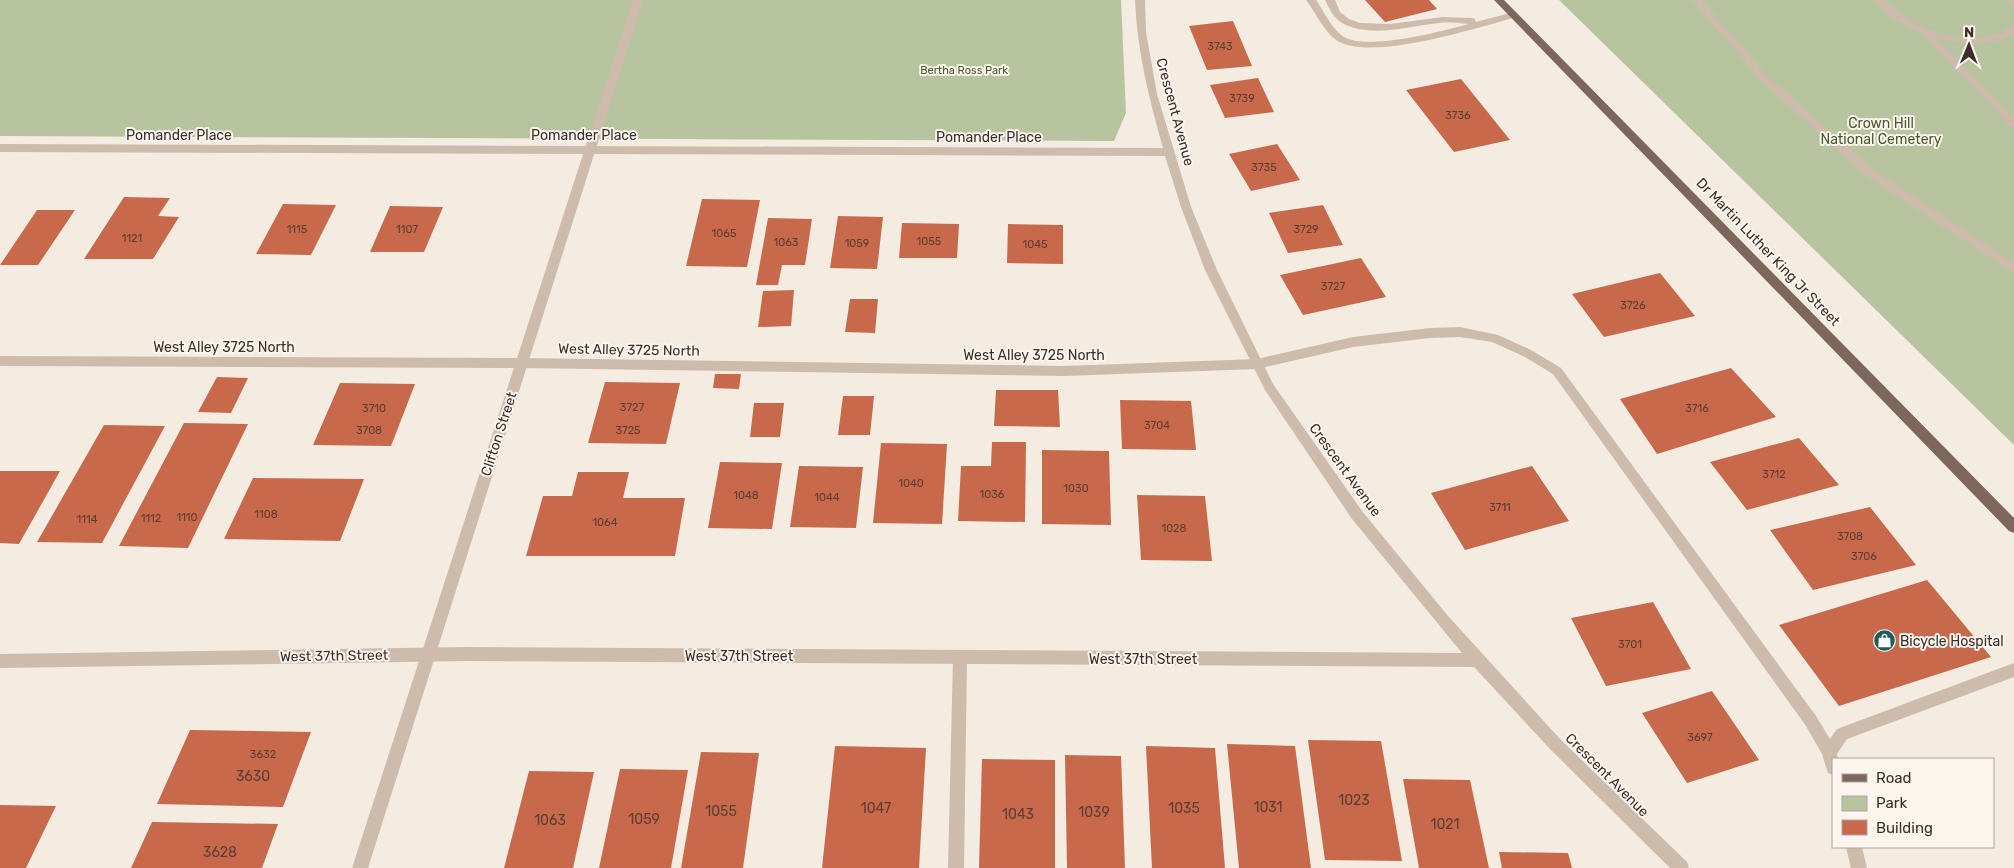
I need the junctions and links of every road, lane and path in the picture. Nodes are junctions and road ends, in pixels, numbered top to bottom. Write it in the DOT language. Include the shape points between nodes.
graph roads {
  1 [pos="638,0"];
  2 [pos="1140,0"];
  3 [pos="1311,0"];
  4 [pos="1330,0"];
  5 [pos="1499,0"];
  6 [pos="1697,0"];
  7 [pos="1880,0"];
  8 [pos="1514,15"];
  9 [pos="1486,22"];
  10 [pos="1922,30"];
  11 [pos="2014,30"];
  12 [pos="2014,124"];
  13 [pos="0,148"];
  14 [pos="590,149"];
  15 [pos="1168,152"];
  16 [pos="2014,269"];
  17 [pos="0,361"];
  18 [pos="521,363"];
  19 [pos="1257,364"];
  20 [pos="2014,527"];
  21 [pos="429,654"];
  22 [pos="960,658"];
  23 [pos="1477,660"];
  24 [pos="0,661"];
  25 [pos="2014,670"];
  26 [pos="1828,752"];
  27 [pos="1832,765"];
  28 [pos="1854,848"];
  29 [pos="360,868"];
  30 [pos="956,868"];
  31 [pos="1682,868"];
  32 [pos="1859,868"];
  1 -- 14 [label="street, Clifton Street"];
  2 -- 15 [label="street, Crescent Avenue" via="1147,72"];
  3 -- 9 [label="street" via="1341,39 1360,46 1396,42"];
  4 -- 9 [label="street" via="1337,15 1367,27 1389,28 1436,20"];
  5 -- 8 [label="main road, Dr Martin Luther King Jr Street"];
  6 -- 16 [label="street" via="1764,78 1869,172"];
  7 -- 10 [label="street" via="1900,18"];
  8 -- 9 [label="street"];
  8 -- 20 [label="main road, Dr Martin Luther King Jr Street"];
  10 -- 11 [label="street" via="1968,41 1992,40"];
  10 -- 12 [label="street"];
  13 -- 14 [label="street, Pomander Place"];
  14 -- 15 [label="street, Pomander Place"];
  14 -- 18 [label="street, Clifton Street"];
  15 -- 19 [label="street, Crescent Avenue" via="1211,270"];
  17 -- 18 [label="street, West Alley 3725 North"];
  18 -- 19 [label="street, West Alley 3725 North" via="1064,371"];
  18 -- 21 [label="street, Clifton Street"];
  19 -- 23 [label="street, Crescent Avenue" via="1309,448 1357,515"];
  19 -- 26 [label="street, West Alley 3725 North" via="1353,342 1430,332 1460,332 1494,338 1557,371 1811,721"];
  21 -- 22 [label="street, West 37th Street"];
  21 -- 24 [label="street, West 37th Street"];
  21 -- 29 [label="street, Clifton Street"];
  22 -- 23 [label="street, West 37th Street"];
  22 -- 30 [label="street"];
  23 -- 31 [label="street, Crescent Avenue" via="1556,745"];
  25 -- 26 [label="street" via="1842,734"];
  26 -- 27 [label="street, West Alley 3725 North"];
  28 -- 32 [label="street"];
}
